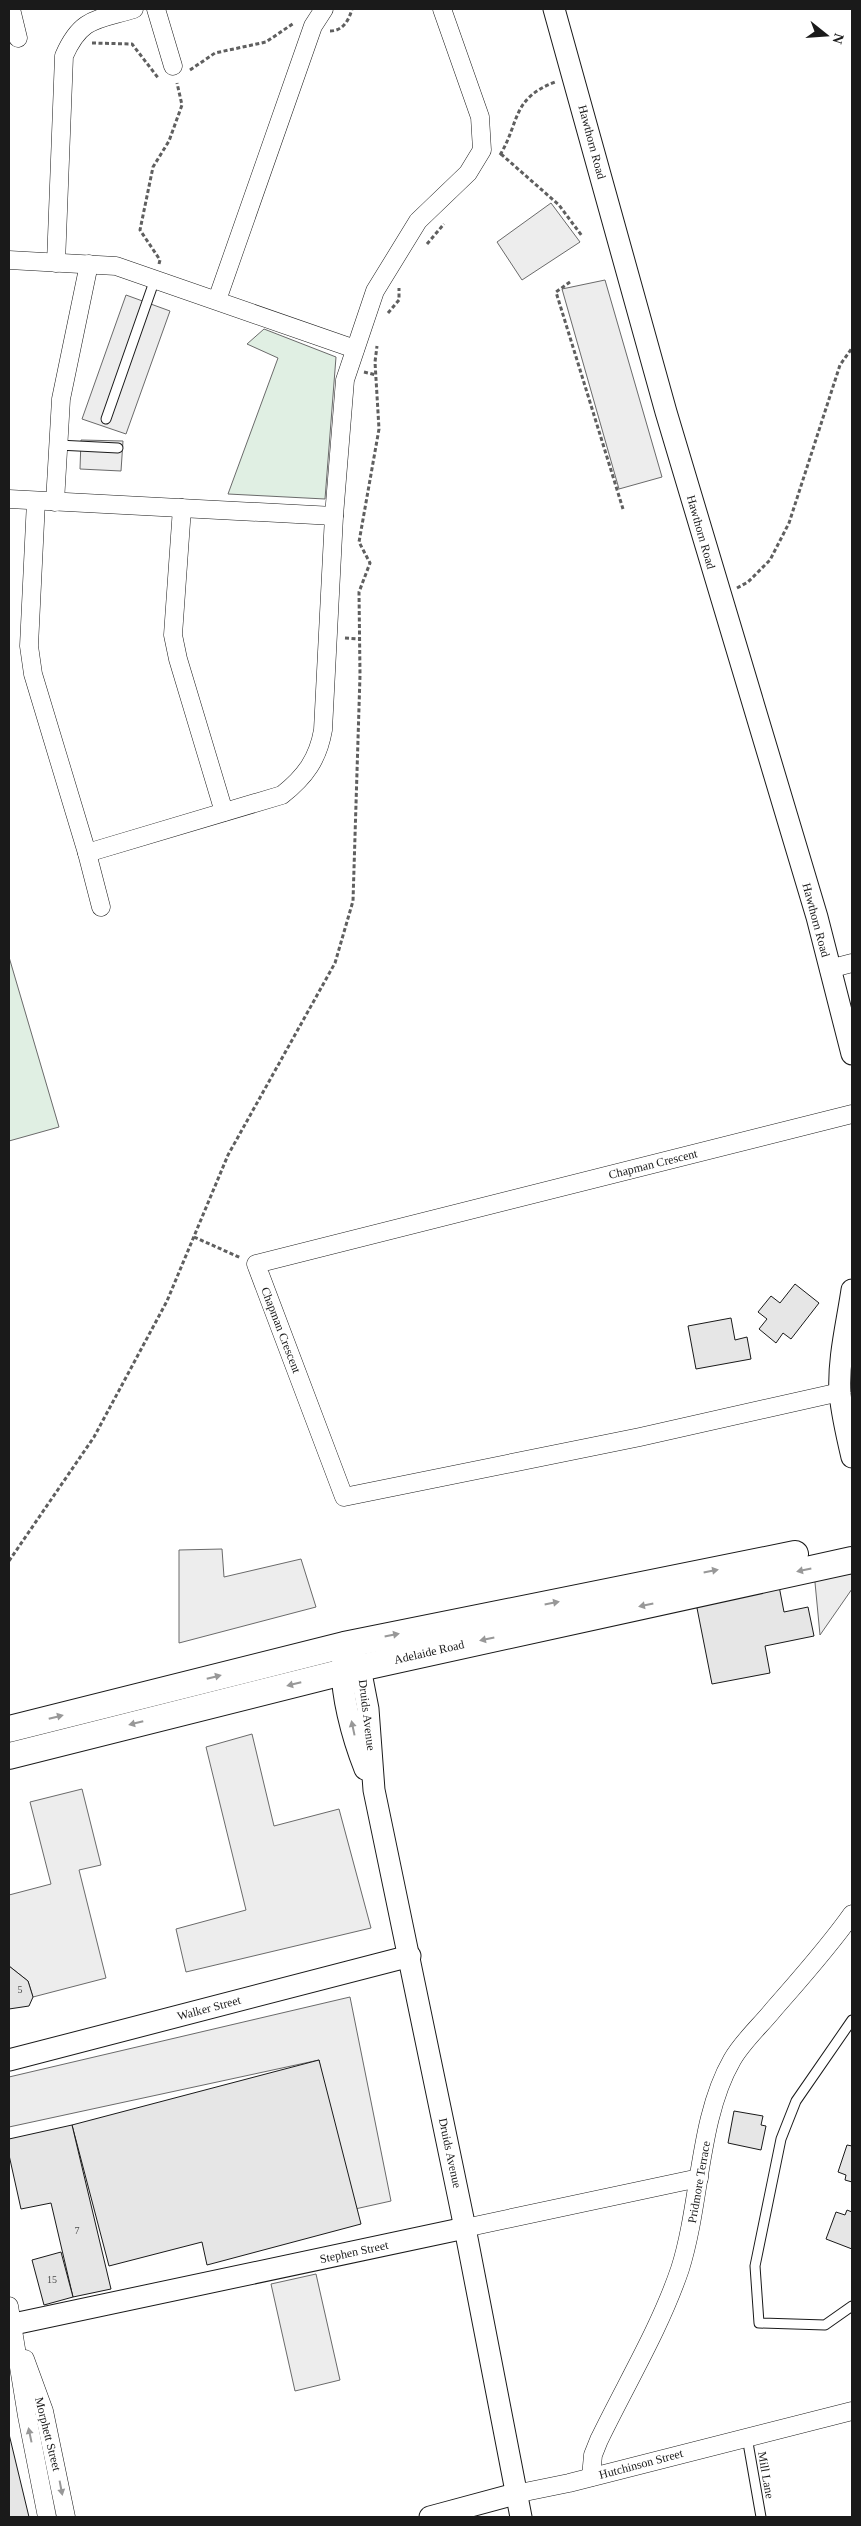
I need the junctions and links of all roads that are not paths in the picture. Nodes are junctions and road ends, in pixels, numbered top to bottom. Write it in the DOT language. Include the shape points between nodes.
graph roads {
  1 [pos="11,9"];
  2 [pos="134,9"];
  3 [pos="156,9"];
  4 [pos="324,9"];
  5 [pos="442,9"];
  6 [pos="554,9"];
  7 [pos="18,38"];
  8 [pos="175,72"];
  9 [pos="9,260"];
  10 [pos="56,263"];
  11 [pos="88,264"];
  12 [pos="155,279"];
  13 [pos="217,300"];
  14 [pos="355,349"];
  15 [pos="106,419"];
  16 [pos="58,445"];
  17 [pos="118,448"];
  18 [pos="9,499"];
  19 [pos="36,500"];
  20 [pos="55,502"];
  21 [pos="182,508"];
  22 [pos="334,516"];
  23 [pos="224,812"];
  24 [pos="87,853"];
  25 [pos="101,907"];
  26 [pos="852,964"];
  27 [pos="829,969"];
  28 [pos="852,1054"];
  29 [pos="852,1114"];
  30 [pos="852,1290"];
  31 [pos="840,1392"];
  32 [pos="852,1457"];
  33 [pos="852,1542"];
  34 [pos="852,1560"];
  35 [pos="344,1645"];
  36 [pos="351,1670"];
  37 [pos="9,1729"];
  38 [pos="9,1756"];
  39 [pos="852,1914"];
  40 [pos="410,1956"];
  41 [pos="852,2020"];
  42 [pos="9,2060"];
  43 [pos="699,2178"];
  44 [pos="466,2228"];
  45 [pos="852,2306"];
  46 [pos="10,2317"];
  47 [pos="852,2410"];
  48 [pos="747,2436"];
  49 [pos="591,2477"];
  50 [pos="515,2494"];
  51 [pos="47,2517"];
  52 [pos="66,2517"];
  53 [pos="430,2517"];
  54 [pos="521,2517"];
  55 [pos="761,2517"];
  1 -- 7 [label="street"];
  2 -- 10 [label="street" via="90,22 73,36 64,56"];
  3 -- 8 [label="street"];
  4 -- 13 [label="street" via="313,26"];
  5 -- 14 [label="street" via="480,118 482,150 468,173 418,222 376,291"];
  6 -- 27 [label="street, Hawthorn Road" via="666,412 817,917"];
  9 -- 10 [label="street"];
  10 -- 11 [label="street"];
  11 -- 12 [label="street" via="116,266"];
  11 -- 16 [label="street" via="61,399"];
  12 -- 13 [label="street"];
  12 -- 15 [label="lane"];
  13 -- 14 [label="street"];
  14 -- 22 [label="street" via="345,380"];
  16 -- 17 [label="lane"];
  16 -- 20 [label="street"];
  18 -- 19 [label="street"];
  19 -- 20 [label="street"];
  19 -- 24 [label="street" via="29,646 33,674"];
  20 -- 21 [label="street"];
  21 -- 22 [label="street"];
  21 -- 23 [label="street" via="174,635 178,659"];
  22 -- 23 [label="street" via="323,730 319,752 310,768 282,795"];
  23 -- 24 [label="street"];
  24 -- 25 [label="street"];
  26 -- 27 [label="street"];
  27 -- 28 [label="street, Hawthorn Road"];
  29 -- 31 [label="street, Chapman Crescent" via="256,1264 344,1497 640,1437"];
  30 -- 31 [label="street"];
  31 -- 32 [label="street"];
  35 -- 33 [label="main road, Adelaide Road, one-way"];
  34 -- 36 [label="main road, Adelaide Road, one-way"];
  35 -- 36 [label="street, Druids Avenue"];
  37 -- 35 [label="main road, Adelaide Road, one-way"];
  36 -- 38 [label="main road, Adelaide Road, one-way"];
  36 -- 40 [label="street, Druids Avenue" via="368,1709 374,1790"];
  39 -- 43 [label="street, Pridmore Terrace" via="732,2060 715,2102"];
  40 -- 42 [label="street, Walker Street"];
  40 -- 44 [label="street, Druids Avenue"];
  41 -- 45 [label="lane" via="796,2101 781,2139 755,2266 759,2323 825,2325"];
  43 -- 44 [label="street, Stephen Street"];
  43 -- 49 [label="street, Pridmore Terrace" via="680,2269 599,2440 593,2455"];
  44 -- 46 [label="street, Stephen Street"];
  44 -- 50 [label="street, Druids Avenue"];
  51 -- 46 [label="street, Morphett Street, one-way"];
  46 -- 52 [label="street, Morphett Street, one-way" via="44,2410"];
  47 -- 48 [label="street, Hutchinson Street"];
  48 -- 49 [label="street, Hutchinson Street"];
  48 -- 55 [label="lane, Mill Lane"];
  49 -- 50 [label="street, Hutchinson Street"];
  50 -- 53 [label="street, Hutchinson Street"];
  50 -- 54 [label="street, Druids Avenue"];
}
